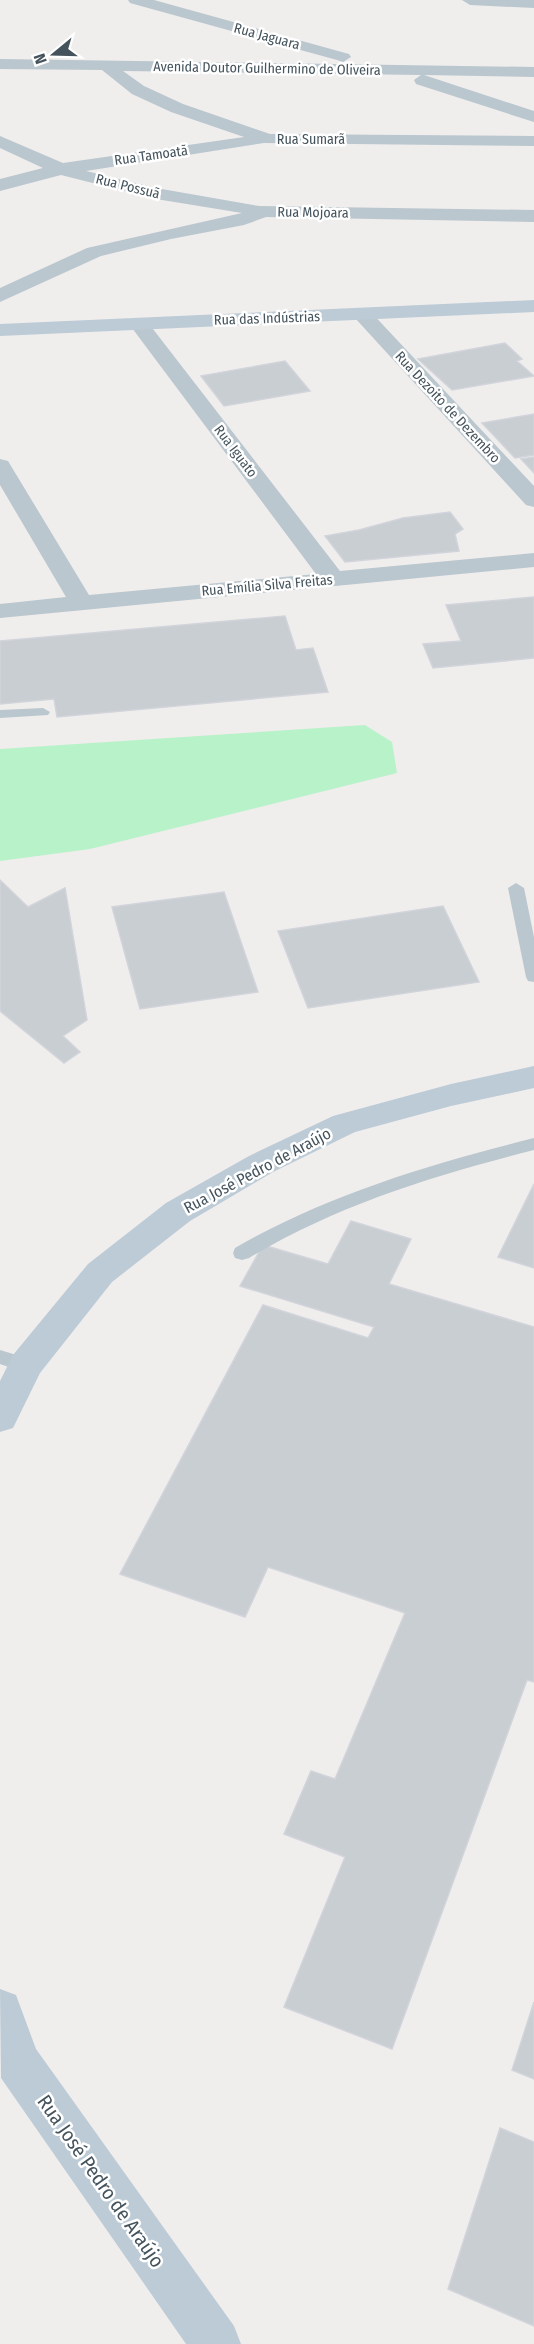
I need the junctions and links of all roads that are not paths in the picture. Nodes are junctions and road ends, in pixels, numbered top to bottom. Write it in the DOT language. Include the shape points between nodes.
graph roads {
  1 [pos="136,0"];
  2 [pos="470,0"];
  3 [pos="534,3"];
  4 [pos="0,56"];
  5 [pos="351,60"];
  6 [pos="534,62"];
  7 [pos="0,64"];
  8 [pos="105,65"];
  9 [pos="390,70"];
  10 [pos="534,72"];
  11 [pos="534,117"];
  12 [pos="268,139"];
  13 [pos="0,141"];
  14 [pos="534,141"];
  15 [pos="62,169"];
  16 [pos="0,185"];
  17 [pos="263,211"];
  18 [pos="534,216"];
  19 [pos="0,296"];
  20 [pos="534,306"];
  21 [pos="362,314"];
  22 [pos="139,324"];
  23 [pos="0,330"];
  24 [pos="0,466"];
  25 [pos="534,500"];
  26 [pos="534,560"];
  27 [pos="333,579"];
  28 [pos="82,603"];
  29 [pos="0,611"];
  30 [pos="43,712"];
  31 [pos="0,714"];
  32 [pos="516,888"];
  33 [pos="534,977"];
  34 [pos="534,1077"];
  35 [pos="534,1144"];
  36 [pos="242,1253"];
  37 [pos="13,1361"];
  38 [pos="0,1418"];
  39 [pos="0,2011"];
  40 [pos="216,2344"];
  1 -- 5 [label="street, Rua Jaguara"];
  2 -- 3 [label="street"];
  4 -- 5 [label="street, Avenida Doutor Guilhermino de Oliveira"];
  5 -- 6 [label="street, Avenida Doutor Guilhermino de Oliveira"];
  5 -- 9 [label="street, Rua Jaguara"];
  7 -- 8 [label="street, Avenida Doutor Guilhermino de Oliveira"];
  8 -- 9 [label="street, Avenida Doutor Guilhermino de Oliveira"];
  8 -- 12 [label="street, Rua Sumarã" via="138,90 177,108"];
  9 -- 10 [label="street, Avenida Doutor Guilhermino de Oliveira"];
  9 -- 11 [label="street, Rua Jaguara"];
  12 -- 14 [label="street, Rua Sumarã"];
  12 -- 15 [label="street, Rua Tamoatã"];
  13 -- 15 [label="street, Rua Possuã"];
  15 -- 16 [label="street, Rua Tamoatã"];
  15 -- 17 [label="street, Rua Possuã" via="129,188"];
  17 -- 18 [label="street, Rua Mojoara"];
  17 -- 19 [label="street, Rua Mojoara" via="244,219 94,252"];
  20 -- 21 [label="street, Rua das Indústrias"];
  21 -- 22 [label="street, Rua das Indústrias"];
  21 -- 25 [label="street, Rua Dezoito de Dezembro"];
  22 -- 23 [label="street, Rua das Indústrias"];
  22 -- 27 [label="street, Rua Iguato"];
  24 -- 28 [label="street"];
  26 -- 27 [label="street, Rua Emília Silva Freitas"];
  27 -- 28 [label="street, Rua Emília Silva Freitas"];
  28 -- 29 [label="street, Rua Emília Silva Freitas"];
  30 -- 31 [label="lane"];
  32 -- 33 [label="lane"];
  34 -- 37 [label="street, Rua José Pedro de Araújo" via="344,1124 261,1164 178,1212 100,1272"];
  35 -- 36 [label="lane" via="385,1187 293,1224"];
  37 -- 38 [label="street, Rua José Pedro de Araújo"];
  39 -- 40 [label="street, Rua José Pedro de Araújo" via="18,2061"];
}
